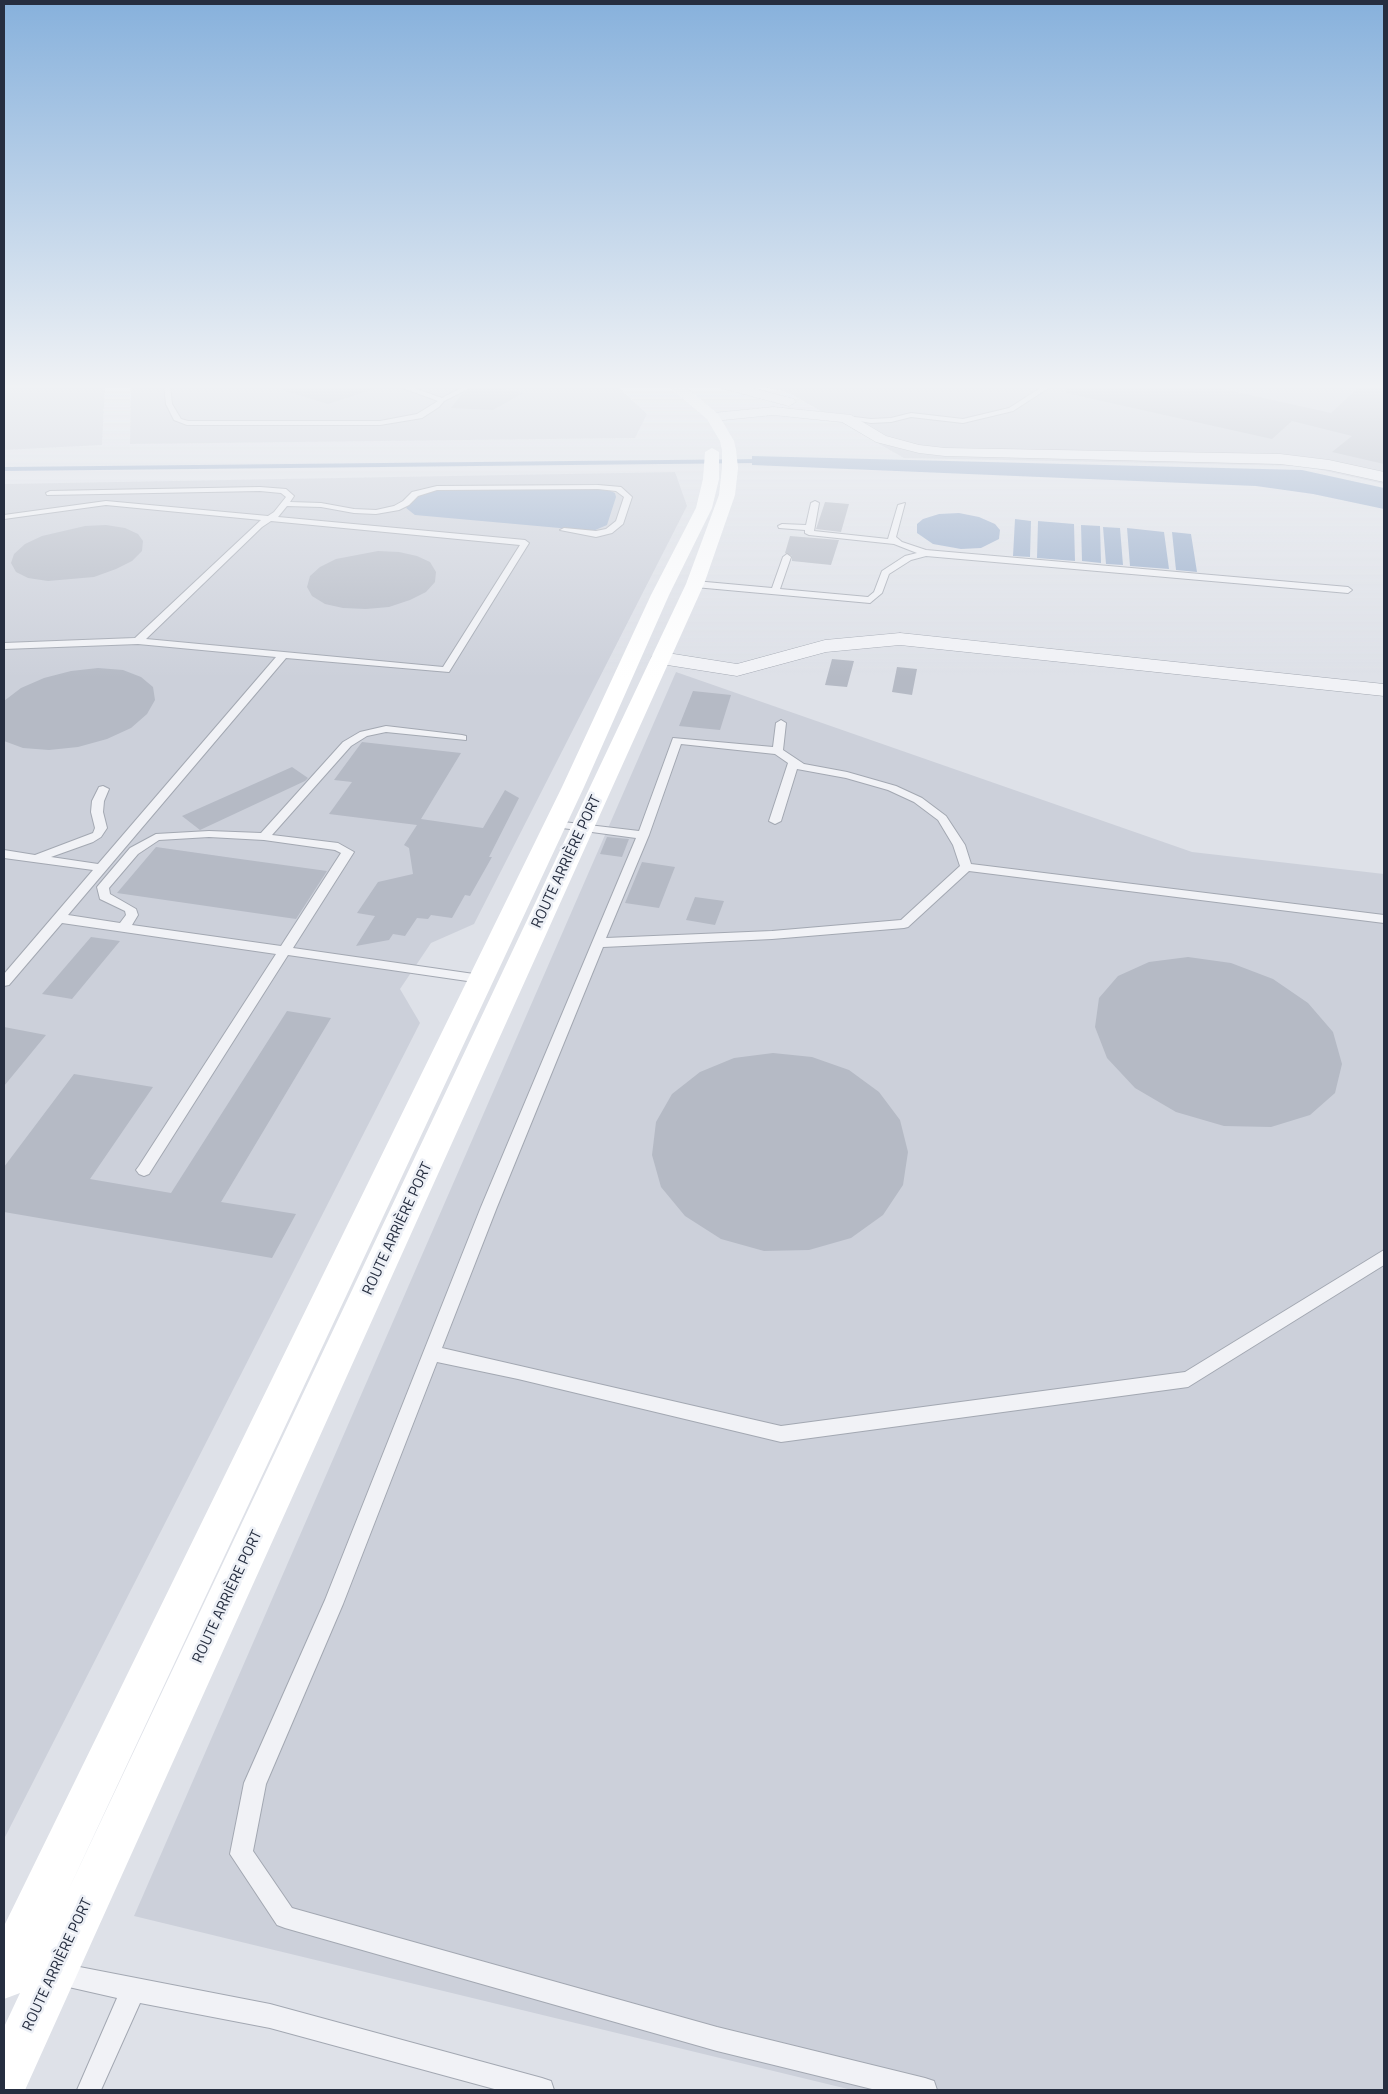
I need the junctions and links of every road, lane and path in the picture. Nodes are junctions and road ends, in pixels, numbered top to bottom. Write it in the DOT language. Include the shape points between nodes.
graph roads {
  1 [pos="712,483"];
  2 [pos="725,483"];
  3 [pos="50,493"];
  4 [pos="815,503"];
  5 [pos="286,504"];
  6 [pos="902,505"];
  7 [pos="4,516"];
  8 [pos="270,518"];
  9 [pos="782,526"];
  10 [pos="809,528"];
  11 [pos="564,530"];
  12 [pos="891,540"];
  13 [pos="926,553"];
  14 [pos="788,557"];
  15 [pos="696,584"];
  16 [pos="1348,590"];
  17 [pos="775,592"];
  18 [pos="138,641"];
  19 [pos="4,646"];
  20 [pos="282,656"];
  21 [pos="661,658"];
  22 [pos="1384,690"];
  23 [pos="781,723"];
  24 [pos="462,738"];
  25 [pos="778,751"];
  26 [pos="794,761"];
  27 [pos="103,789"];
  28 [pos="775,821"];
  29 [pos="569,825"];
  30 [pos="642,835"];
  31 [pos="264,837"];
  32 [pos="4,854"];
  33 [pos="34,859"];
  34 [pos="966,867"];
  35 [pos="101,868"];
  36 [pos="58,918"];
  37 [pos="1384,919"];
  38 [pos="123,928"];
  39 [pos="598,943"];
  40 [pos="283,951"];
  41 [pos="481,979"];
  42 [pos="4,982"];
  43 [pos="144,1170"];
  44 [pos="1384,1257"];
  45 [pos="432,1353"];
  46 [pos="6,1971"];
  47 [pos="54,1974"];
  48 [pos="133,1990"];
  49 [pos="4,2081"];
  50 [pos="89,2090"];
  51 [pos="542,2090"];
  52 [pos="924,2090"];
  1 -- 29 [label="street, ROUTE ARRIÈRE PORT" via="704,508 660,595"];
  2 -- 15 [label="street, ROUTE ARRIÈRE PORT" via="727,494"];
  3 -- 5 [label="lane" via="268,490 288,493"];
  4 -- 10 [label="lane"];
  5 -- 8 [label="lane"];
  5 -- 11 [label="lane" via="376,512 401,506 421,492 446,488 598,487 618,489 628,497 620,522 609,531 596,534"];
  6 -- 12 [label="lane"];
  7 -- 8 [label="lane" via="106,503"];
  8 -- 18 [label="lane"];
  8 -- 20 [label="lane" via="525,543 446,670"];
  9 -- 10 [label="lane"];
  10 -- 12 [label="lane" via="809,533 813,534"];
  12 -- 13 [label="lane"];
  13 -- 16 [label="lane"];
  13 -- 17 [label="lane" via="908,558 885,573 878,593 870,600"];
  14 -- 17 [label="lane"];
  15 -- 17 [label="lane"];
  15 -- 21 [label="street, ROUTE ARRIÈRE PORT"];
  18 -- 19 [label="lane"];
  18 -- 20 [label="lane"];
  20 -- 35 [label="lane"];
  21 -- 22 [label="street" via="737,670 825,646 900,639"];
  21 -- 29 [label="street, ROUTE ARRIÈRE PORT"];
  23 -- 25 [label="lane"];
  24 -- 31 [label="lane" via="386,729 359,736 347,744"];
  25 -- 26 [label="lane"];
  25 -- 30 [label="lane" via="677,740"];
  26 -- 28 [label="lane"];
  26 -- 34 [label="lane" via="801,767 847,775 892,788 918,800 942,818 959,845"];
  27 -- 33 [label="lane" via="98,801 101,828 97,835"];
  29 -- 30 [label="lane"];
  29 -- 41 [label="street, ROUTE ARRIÈRE PORT"];
  29 -- 47 [label="street, ROUTE ARRIÈRE PORT"];
  30 -- 39 [label="lane"];
  31 -- 38 [label="lane" via="186,834 164,835 148,841 134,851 103,887 104,896 130,909 132,915"];
  31 -- 40 [label="lane" via="338,847 348,852"];
  32 -- 33 [label="lane"];
  33 -- 35 [label="lane"];
  34 -- 37 [label="lane"];
  34 -- 39 [label="lane" via="904,924 772,935"];
  35 -- 36 [label="lane"];
  36 -- 38 [label="lane"];
  36 -- 42 [label="lane"];
  38 -- 40 [label="lane"];
  39 -- 45 [label="lane"];
  40 -- 41 [label="lane"];
  40 -- 43 [label="lane"];
  41 -- 46 [label="street, ROUTE ARRIÈRE PORT"];
  44 -- 45 [label="lane" via="1188,1379 781,1434"];
  45 -- 52 [label="lane" via="333,1604 255,1783 241,1854 286,1917 717,2039"];
  46 -- 47 [label="lane"];
  47 -- 48 [label="lane"];
  47 -- 49 [label="street, ROUTE ARRIÈRE PORT"];
  48 -- 50 [label="lane"];
  48 -- 51 [label="lane" via="270,2016"];
}
